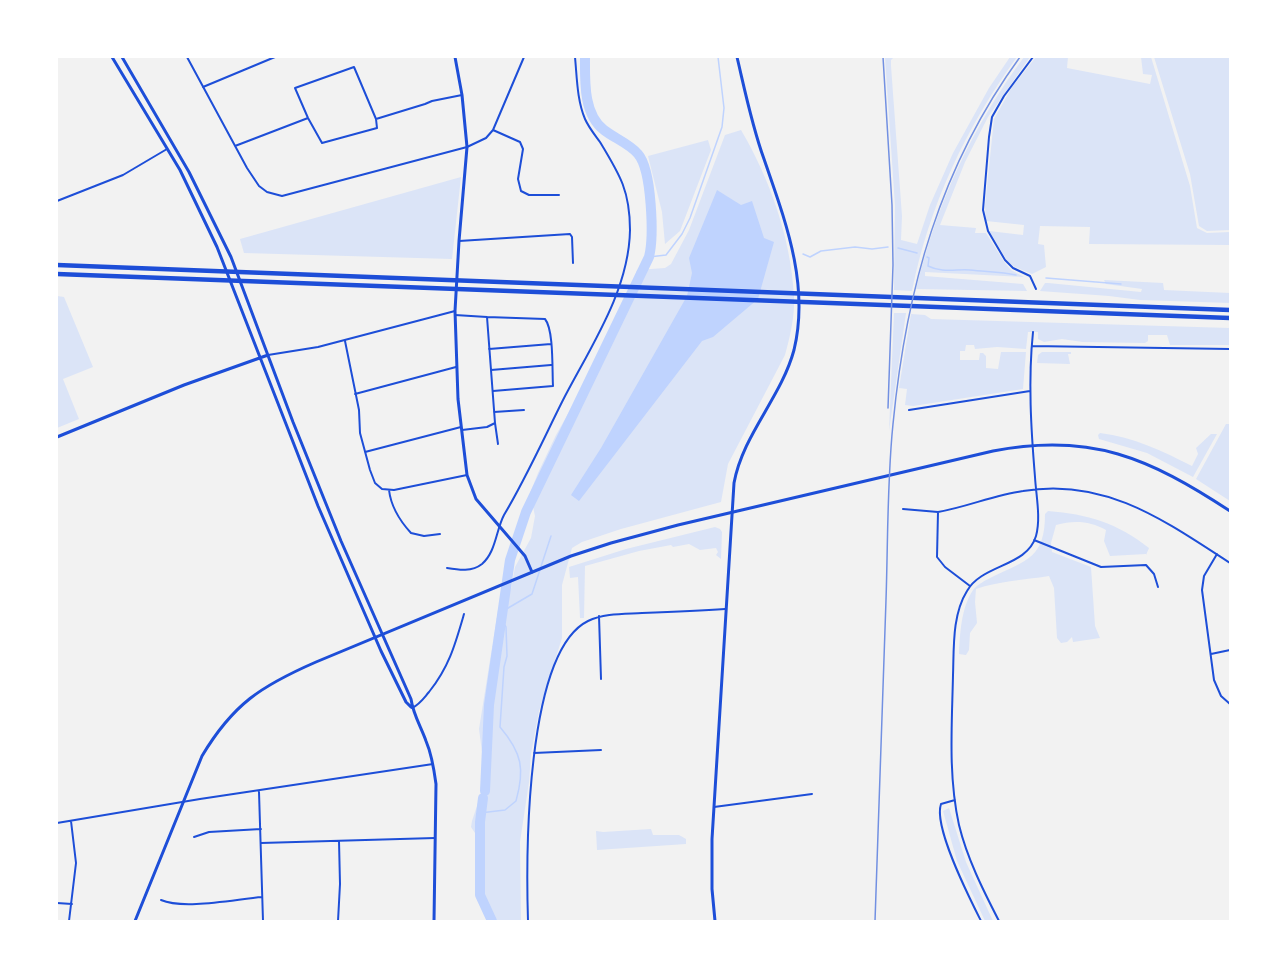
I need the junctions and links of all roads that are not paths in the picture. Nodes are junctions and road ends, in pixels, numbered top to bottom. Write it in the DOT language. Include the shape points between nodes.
graph roads {
  1 [pos="112,57"];
  2 [pos="122,57"];
  3 [pos="188,57"];
  4 [pos="275,57"];
  5 [pos="455,57"];
  6 [pos="524,57"];
  7 [pos="575,57"];
  8 [pos="737,57"];
  9 [pos="1033,57"];
  10 [pos="202,87"];
  11 [pos="462,95"];
  12 [pos="308,118"];
  13 [pos="376,119"];
  14 [pos="493,130"];
  15 [pos="234,147"];
  16 [pos="468,147"];
  17 [pos="167,149"];
  18 [pos="559,195"];
  19 [pos="57,201"];
  20 [pos="459,241"];
  21 [pos="573,263"];
  22 [pos="57,266"];
  23 [pos="57,274"];
  24 [pos="1036,289"];
  25 [pos="1230,309"];
  26 [pos="455,313"];
  27 [pos="487,317"];
  28 [pos="1230,318"];
  29 [pos="1033,332"];
  30 [pos="345,341"];
  31 [pos="551,344"];
  32 [pos="1032,346"];
  33 [pos="489,349"];
  34 [pos="1230,349"];
  35 [pos="268,355"];
  36 [pos="260,358"];
  37 [pos="552,365"];
  38 [pos="456,367"];
  39 [pos="491,370"];
  40 [pos="493,391"];
  41 [pos="1030,391"];
  42 [pos="355,394"];
  43 [pos="524,410"];
  44 [pos="909,410"];
  45 [pos="494,412"];
  46 [pos="495,423"];
  47 [pos="461,429"];
  48 [pos="57,436"];
  49 [pos="498,444"];
  50 [pos="1033,445"];
  51 [pos="365,452"];
  52 [pos="467,475"];
  53 [pos="1036,489"];
  54 [pos="388,490"];
  55 [pos="903,509"];
  56 [pos="1230,511"];
  57 [pos="730,512"];
  58 [pos="938,512"];
  59 [pos="499,527"];
  60 [pos="440,534"];
  61 [pos="1034,540"];
  62 [pos="1217,554"];
  63 [pos="1230,563"];
  64 [pos="447,568"];
  65 [pos="532,572"];
  66 [pos="970,586"];
  67 [pos="1158,587"];
  68 [pos="725,609"];
  69 [pos="464,614"];
  70 [pos="599,616"];
  71 [pos="382,633"];
  72 [pos="374,636"];
  73 [pos="1230,650"];
  74 [pos="1212,654"];
  75 [pos="601,679"];
  76 [pos="1230,704"];
  77 [pos="412,708"];
  78 [pos="601,750"];
  79 [pos="534,753"];
  80 [pos="433,764"];
  81 [pos="259,791"];
  82 [pos="812,794"];
  83 [pos="955,800"];
  84 [pos="182,803"];
  85 [pos="714,807"];
  86 [pos="71,821"];
  87 [pos="57,823"];
  88 [pos="261,829"];
  89 [pos="194,837"];
  90 [pos="435,838"];
  91 [pos="339,841"];
  92 [pos="261,843"];
  93 [pos="262,897"];
  94 [pos="161,900"];
  95 [pos="57,903"];
  96 [pos="72,904"];
  97 [pos="69,921"];
  98 [pos="135,921"];
  99 [pos="263,921"];
  100 [pos="338,921"];
  101 [pos="434,921"];
  102 [pos="528,921"];
  103 [pos="715,921"];
  104 [pos="981,921"];
  105 [pos="999,921"];
  1 -- 17 [label="street"];
  2 -- 35 [label="street" via="189,172 231,257"];
  3 -- 10 [label="street"];
  4 -- 10 [label="street"];
  5 -- 11 [label="street"];
  6 -- 14 [label="street"];
  7 -- 59 [label="street" via="579,99 586,121 622,178 628,196 630,232 623,274 605,322"];
  8 -- 57 [label="street" via="758,140 790,236 798,310 791,359 743,452"];
  9 -- 24 [label="street" via="992,117 983,210 987,231 999,253 1010,267 1030,276"];
  10 -- 15 [label="street"];
  11 -- 13 [label="street" via="432,100"];
  11 -- 16 [label="street"];
  12 -- 13 [label="street" via="322,143 377,128"];
  12 -- 13 [label="street" via="295,88 354,67"];
  12 -- 15 [label="street"];
  14 -- 16 [label="street"];
  14 -- 18 [label="street" via="520,142 521,190 529,195"];
  15 -- 16 [label="street" via="259,186 282,196"];
  16 -- 20 [label="street"];
  17 -- 19 [label="street" via="123,175"];
  17 -- 36 [label="street" via="223,260"];
  20 -- 21 [label="street" via="570,234"];
  20 -- 26 [label="street"];
  22 -- 25 [label="highway"];
  23 -- 28 [label="highway"];
  26 -- 27 [label="street"];
  26 -- 30 [label="street"];
  26 -- 38 [label="street"];
  27 -- 31 [label="street" via="545,320"];
  27 -- 33 [label="street"];
  29 -- 32 [label="street"];
  30 -- 35 [label="street"];
  30 -- 42 [label="street"];
  31 -- 33 [label="street"];
  31 -- 37 [label="street"];
  32 -- 34 [label="street"];
  32 -- 41 [label="street"];
  33 -- 39 [label="street"];
  35 -- 36 [label="street"];
  35 -- 71 [label="street" via="341,541"];
  36 -- 48 [label="street"];
  36 -- 72 [label="street"];
  37 -- 39 [label="street"];
  37 -- 40 [label="street" via="553,386"];
  38 -- 42 [label="street"];
  38 -- 47 [label="street"];
  39 -- 40 [label="street"];
  40 -- 45 [label="street"];
  41 -- 44 [label="street"];
  41 -- 50 [label="street"];
  42 -- 51 [label="street"];
  43 -- 45 [label="street"];
  45 -- 46 [label="street"];
  46 -- 47 [label="street"];
  46 -- 49 [label="street"];
  47 -- 51 [label="street"];
  47 -- 52 [label="street"];
  50 -- 53 [label="street"];
  50 -- 56 [label="street" via="1093,448 1129,456 1182,481"];
  50 -- 57 [label="street"];
  51 -- 54 [label="street" via="375,483"];
  52 -- 54 [label="street"];
  52 -- 59 [label="street" via="476,499"];
  53 -- 58 [label="street"];
  53 -- 61 [label="street"];
  53 -- 62 [label="street" via="1082,490 1115,498 1159,518"];
  54 -- 60 [label="street" via="397,514 411,533"];
  55 -- 58 [label="street"];
  57 -- 65 [label="street" via="611,543"];
  57 -- 68 [label="street"];
  58 -- 66 [label="street" via="937,557"];
  59 -- 64 [label="street" via="492,550 479,566 470,570"];
  59 -- 65 [label="street" via="528,561"];
  61 -- 66 [label="street" via="1020,556"];
  61 -- 67 [label="street" via="1101,567 1146,565"];
  62 -- 63 [label="street"];
  62 -- 74 [label="street" via="1203,585"];
  65 -- 71 [label="street"];
  66 -- 83 [label="street" via="959,607 955,632 951,754"];
  68 -- 70 [label="street"];
  68 -- 85 [label="street"];
  69 -- 77 [label="street" via="445,670 420,704"];
  70 -- 75 [label="street"];
  70 -- 79 [label="street" via="577,629 561,649 541,712"];
  71 -- 72 [label="street"];
  71 -- 77 [label="street"];
  72 -- 77 [label="street"];
  72 -- 84 [label="street" via="278,679 244,702 209,743"];
  73 -- 74 [label="street"];
  74 -- 76 [label="street" via="1217,688"];
  77 -- 80 [label="street"];
  78 -- 79 [label="street"];
  79 -- 102 [label="street"];
  80 -- 81 [label="street"];
  80 -- 90 [label="street"];
  81 -- 84 [label="street"];
  81 -- 88 [label="street"];
  82 -- 85 [label="street"];
  83 -- 104 [label="street" via="941,804 939,809 954,865"];
  83 -- 105 [label="street" via="966,848"];
  84 -- 86 [label="street"];
  84 -- 98 [label="street"];
  85 -- 103 [label="street"];
  86 -- 87 [label="street"];
  86 -- 96 [label="street" via="76,863"];
  88 -- 89 [label="street" via="209,831"];
  88 -- 92 [label="street"];
  90 -- 91 [label="street"];
  90 -- 101 [label="street"];
  91 -- 92 [label="street"];
  91 -- 100 [label="street"];
  92 -- 93 [label="street"];
  93 -- 94 [label="street" via="186,904"];
  93 -- 99 [label="street"];
  95 -- 96 [label="street"];
  96 -- 97 [label="street"];
}
